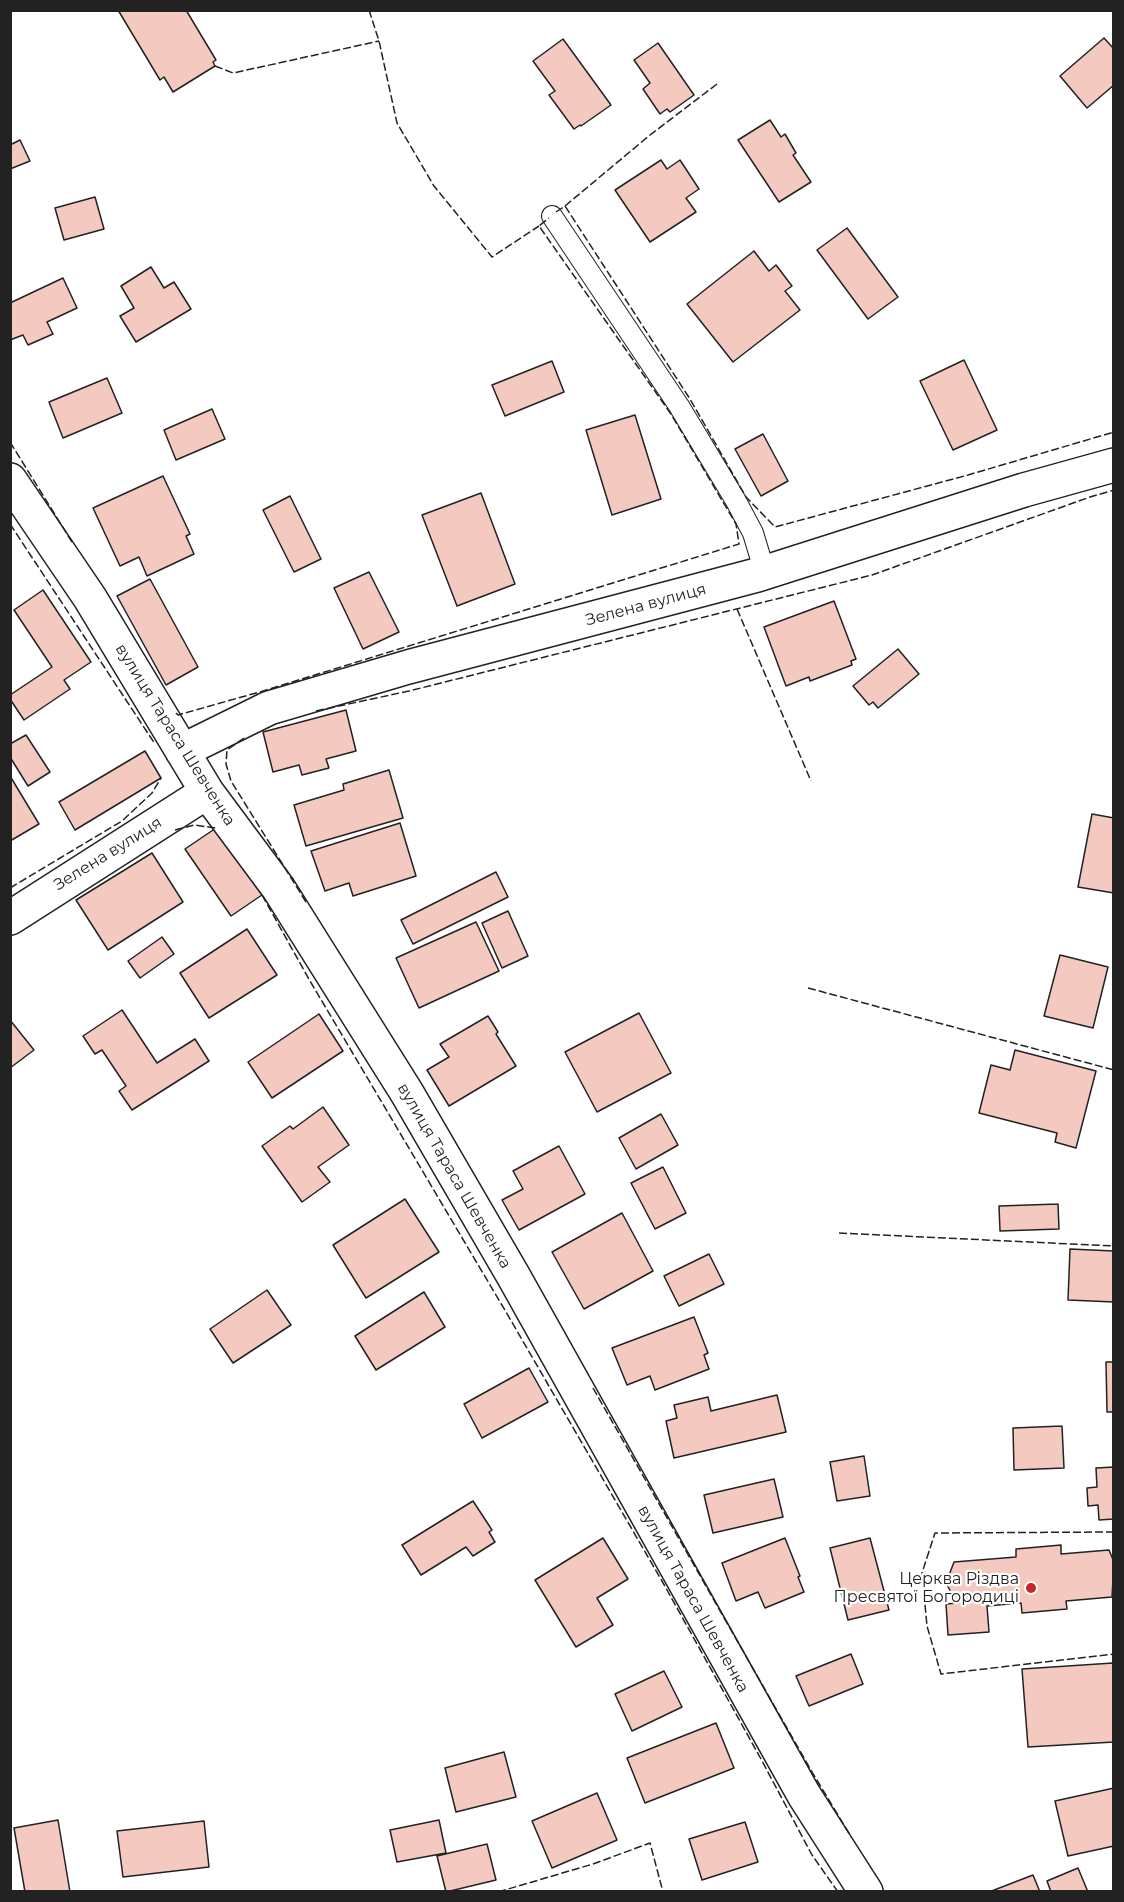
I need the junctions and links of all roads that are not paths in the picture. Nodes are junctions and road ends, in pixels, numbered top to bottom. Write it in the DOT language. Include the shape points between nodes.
graph roads {
  1 [pos="552,216"];
  2 [pos="1113,465"];
  3 [pos="10,480"];
  4 [pos="765,573"];
  5 [pos="182,751"];
  6 [pos="207,792"];
  7 [pos="10,918"];
  8 [pos="866,1892"];
  1 -- 4 [label="lane" via="679,406 753,533"];
  2 -- 4 [label="street, Зелена вулиця"];
  3 -- 5 [label="street, вулиця Тараса Шевченка" via="90,598"];
  4 -- 5 [label="street, Зелена вулиця" via="408,667 269,708"];
  5 -- 6 [label="street, вулиця Тараса Шевченка"];
  6 -- 7 [label="street, Зелена вулиця"];
  6 -- 8 [label="street, вулиця Тараса Шевченка" via="279,889 407,1093 804,1795"];
}
